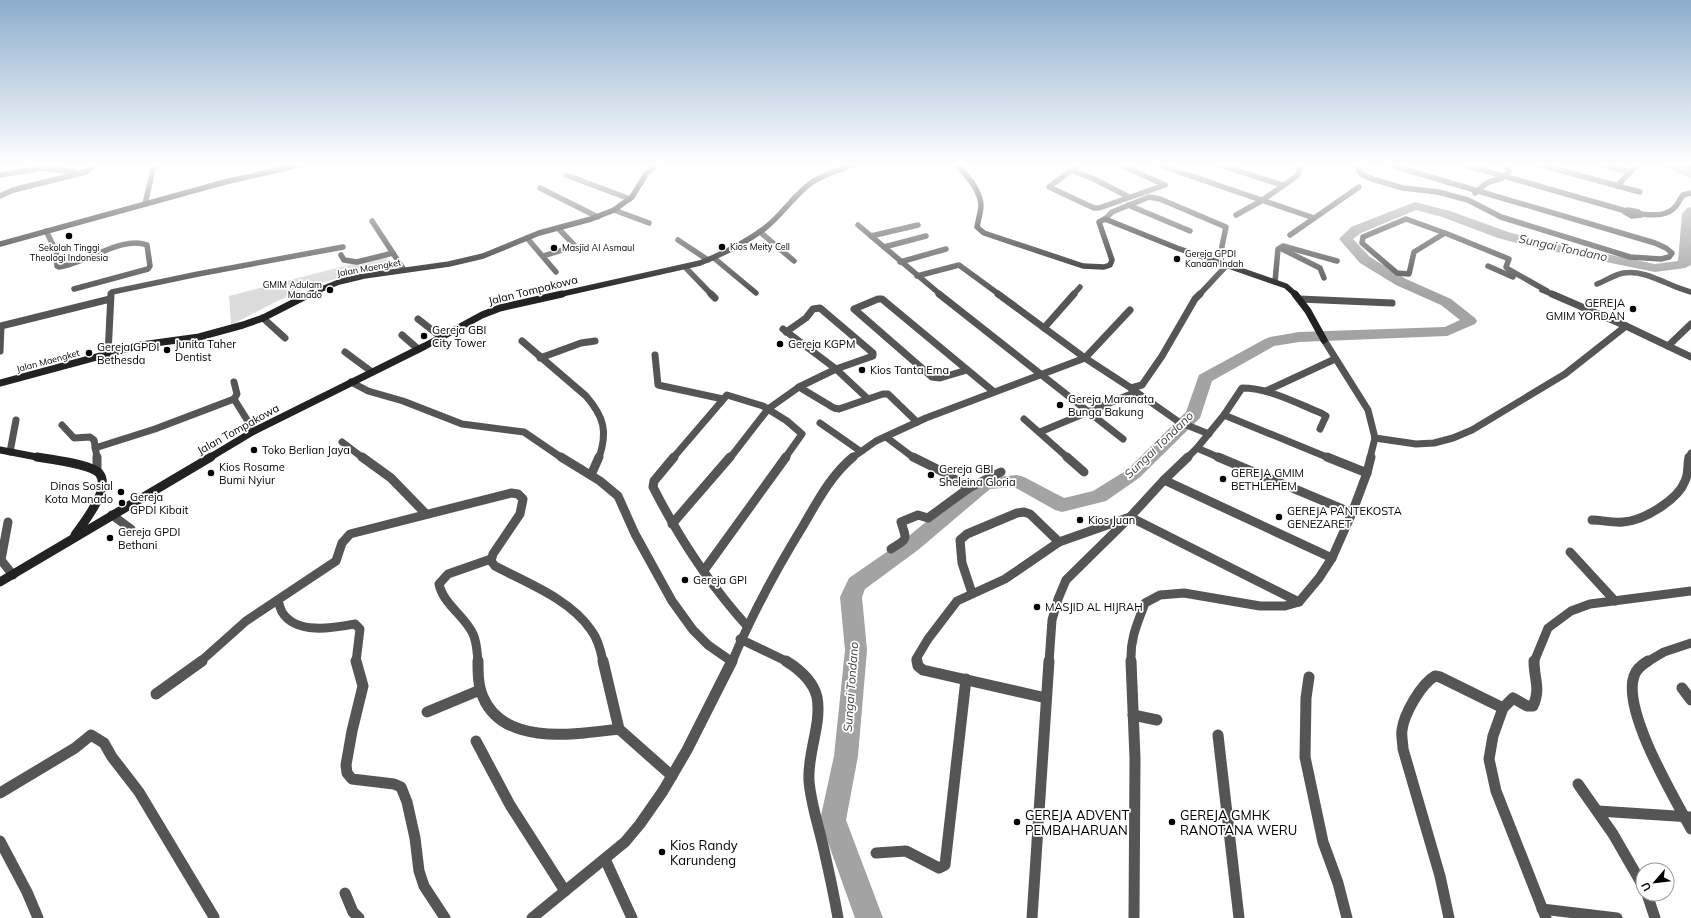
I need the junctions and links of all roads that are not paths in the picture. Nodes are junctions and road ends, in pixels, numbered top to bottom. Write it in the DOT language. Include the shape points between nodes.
graph roads {
  1 [pos="131,208"];
  2 [pos="580,208"];
  3 [pos="617,208"];
  4 [pos="786,208"];
  5 [pos="980,208"];
  6 [pos="1122,208"];
  7 [pos="1135,208"];
  8 [pos="1181,208"];
  9 [pos="1249,208"];
  10 [pos="1282,208"];
  11 [pos="1329,208"];
  12 [pos="1482,208"];
  13 [pos="1535,208"];
  14 [pos="1615,208"];
  15 [pos="1674,208"];
  16 [pos="614,210"];
  17 [pos="1236,215"];
  18 [pos="598,217"];
  19 [pos="1314,218"];
  20 [pos="1105,219"];
  21 [pos="372,221"];
  22 [pos="649,223"];
  23 [pos="858,225"];
  24 [pos="918,225"];
  25 [pos="558,228"];
  26 [pos="46,231"];
  27 [pos="1190,231"];
  28 [pos="760,232"];
  29 [pos="1445,233"];
  30 [pos="1290,235"];
  31 [pos="871,236"];
  32 [pos="926,236"];
  33 [pos="527,238"];
  34 [pos="678,240"];
  35 [pos="0,244"];
  36 [pos="344,247"];
  37 [pos="884,247"];
  38 [pos="1280,247"];
  39 [pos="946,249"];
  40 [pos="393,253"];
  41 [pos="341,255"];
  42 [pos="543,256"];
  43 [pos="711,259"];
  44 [pos="794,261"];
  45 [pos="1337,261"];
  46 [pos="900,262"];
  47 [pos="1224,264"];
  48 [pos="1488,266"];
  49 [pos="686,268"];
  50 [pos="404,270"];
  51 [pos="556,272"];
  52 [pos="917,276"];
  53 [pos="1324,278"];
  54 [pos="1275,282"];
  55 [pos="1597,284"];
  56 [pos="1080,287"];
  57 [pos="74,289"];
  58 [pos="1547,292"];
  59 [pos="1691,292"];
  60 [pos="756,293"];
  61 [pos="715,298"];
  62 [pos="110,299"];
  63 [pos="1299,299"];
  64 [pos="1392,303"];
  65 [pos="1130,310"];
  66 [pos="263,318"];
  67 [pos="418,319"];
  68 [pos="1691,324"];
  69 [pos="0,326"];
  70 [pos="1626,326"];
  71 [pos="1044,328"];
  72 [pos="402,335"];
  73 [pos="285,338"];
  74 [pos="441,338"];
  75 [pos="522,341"];
  76 [pos="595,341"];
  77 [pos="1668,346"];
  78 [pos="418,349"];
  79 [pos="0,351"];
  80 [pos="344,352"];
  81 [pos="108,354"];
  82 [pos="654,355"];
  83 [pos="1691,357"];
  84 [pos="540,358"];
  85 [pos="1085,358"];
  86 [pos="1335,359"];
  87 [pos="836,369"];
  88 [pos="967,370"];
  89 [pos="372,372"];
  90 [pos="1043,376"];
  91 [pos="234,382"];
  92 [pos="351,382"];
  93 [pos="0,383"];
  94 [pos="799,387"];
  95 [pos="1134,390"];
  96 [pos="1266,391"];
  97 [pos="994,392"];
  98 [pos="234,399"];
  99 [pos="723,399"];
  100 [pos="868,399"];
  101 [pos="768,409"];
  102 [pos="1091,412"];
  103 [pos="1224,415"];
  104 [pos="1024,419"];
  105 [pos="16,420"];
  106 [pos="917,422"];
  107 [pos="820,423"];
  108 [pos="62,425"];
  109 [pos="1320,429"];
  110 [pos="254,431"];
  111 [pos="1040,432"];
  112 [pos="1209,434"];
  113 [pos="886,437"];
  114 [pos="1375,438"];
  115 [pos="1123,439"];
  116 [pos="342,442"];
  117 [pos="95,448"];
  118 [pos="1197,448"];
  119 [pos="0,450"];
  120 [pos="860,451"];
  121 [pos="10,452"];
  122 [pos="1691,453"];
  123 [pos="97,472"];
  124 [pos="1001,472"];
  125 [pos="1084,472"];
  126 [pos="1367,473"];
  127 [pos="591,475"];
  128 [pos="1164,480"];
  129 [pos="969,488"];
  130 [pos="1352,513"];
  131 [pos="426,514"];
  132 [pos="112,515"];
  133 [pos="1130,518"];
  134 [pos="1592,520"];
  135 [pos="8,522"];
  136 [pos="672,524"];
  137 [pos="131,529"];
  138 [pos="74,538"];
  139 [pos="1059,542"];
  140 [pos="891,549"];
  141 [pos="1570,552"];
  142 [pos="1332,558"];
  143 [pos="491,559"];
  144 [pos="705,569"];
  145 [pos="13,575"];
  146 [pos="0,582"];
  147 [pos="1691,591"];
  148 [pos="972,593"];
  149 [pos="278,600"];
  150 [pos="1615,601"];
  151 [pos="1299,602"];
  152 [pos="746,626"];
  153 [pos="740,639"];
  154 [pos="1691,643"];
  155 [pos="731,661"];
  156 [pos="1309,677"];
  157 [pos="966,679"];
  158 [pos="1682,688"];
  159 [pos="480,690"];
  160 [pos="156,694"];
  161 [pos="1046,698"];
  162 [pos="1691,700"];
  163 [pos="1503,708"];
  164 [pos="427,712"];
  165 [pos="1133,715"];
  166 [pos="1157,720"];
  167 [pos="619,729"];
  168 [pos="1218,735"];
  169 [pos="476,741"];
  170 [pos="672,776"];
  171 [pos="1578,784"];
  172 [pos="0,793"];
  173 [pos="1598,811"];
  174 [pos="1687,817"];
  175 [pos="1691,829"];
  176 [pos="0,841"];
  177 [pos="876,854"];
  178 [pos="605,859"];
  179 [pos="1635,871"];
  180 [pos="565,891"];
  181 [pos="345,893"];
  182 [pos="1650,902"];
  183 [pos="1544,913"];
  184 [pos="214,917"];
  185 [pos="38,918"];
  186 [pos="359,918"];
  187 [pos="445,918"];
  188 [pos="532,918"];
  189 [pos="632,918"];
  190 [pos="838,918"];
  191 [pos="1032,918"];
  192 [pos="1134,918"];
  193 [pos="1239,918"];
  194 [pos="1347,918"];
  195 [pos="1449,918"];
  196 [pos="1617,918"];
  197 [pos="1655,918"];
  1 -- 26 [label="street"];
  2 -- 18 [label="street"];
  3 -- 16 [label="street, Jalan Maengket"];
  4 -- 28 [label="street, Jalan Tompakowa"];
  5 -- 20 [label="street" via="978,228 990,236 1078,264 1104,267 1112,260 1099,222"];
  6 -- 20 [label="street"];
  7 -- 27 [label="street"];
  8 -- 47 [label="street" via="1222,224 1226,229 1222,246"];
  9 -- 17 [label="street"];
  10 -- 19 [label="street"];
  11 -- 19 [label="street"];
  12 -- 13 [label="street" via="1501,218 1630,257 1661,259 1669,257 1672,253 1669,249 1644,240"];
  14 -- 15 [label="street" via="1653,215 1668,213"];
  16 -- 18 [label="street, Jalan Maengket"];
  16 -- 22 [label="street"];
  18 -- 25 [label="street, Jalan Maengket"];
  19 -- 30 [label="street"];
  20 -- 47 [label="street"];
  21 -- 40 [label="street"];
  23 -- 31 [label="street"];
  24 -- 31 [label="street"];
  25 -- 33 [label="street, Jalan Maengket"];
  25 -- 42 [label="street" via="575,246"];
  26 -- 35 [label="street"];
  26 -- 57 [label="street" via="56,251 59,267 77,264 125,243 140,242 147,245 150,266 148,269"];
  28 -- 43 [label="street, Jalan Tompakowa"];
  28 -- 44 [label="street"];
  29 -- 29 [label="street" via="1414,252 1409,274 1397,273 1362,243 1363,237 1406,219"];
  29 -- 58 [label="street" via="1509,259 1506,267 1508,270"];
  31 -- 37 [label="street"];
  32 -- 37 [label="street"];
  33 -- 42 [label="street"];
  33 -- 50 [label="street, Jalan Maengket" via="467,260"];
  34 -- 43 [label="street"];
  36 -- 62 [label="street" via="114,292 111,293"];
  37 -- 46 [label="street"];
  38 -- 45 [label="street" via="1290,247"];
  38 -- 53 [label="street" via="1320,268"];
  38 -- 54 [label="street"];
  39 -- 46 [label="street"];
  40 -- 41 [label="street" via="353,262 344,260"];
  40 -- 50 [label="street"];
  42 -- 51 [label="street"];
  43 -- 49 [label="street, Jalan Tompakowa"];
  43 -- 60 [label="street"];
  46 -- 52 [label="street"];
  47 -- 54 [label="street"];
  47 -- 95 [label="street" via="1195,299 1142,385"];
  48 -- 58 [label="street"];
  49 -- 61 [label="street"];
  49 -- 74 [label="street, Jalan Tompakowa" via="500,308"];
  50 -- 66 [label="street, Jalan Maengket" via="339,282"];
  52 -- 71 [label="street" via="959,265"];
  52 -- 90 [label="street"];
  54 -- 63 [label="street" via="1288,288"];
  55 -- 59 [label="street" via="1622,273 1630,273"];
  56 -- 71 [label="street"];
  58 -- 70 [label="street"];
  62 -- 69 [label="street"];
  62 -- 81 [label="street"];
  63 -- 64 [label="street"];
  63 -- 86 [label="street"];
  65 -- 85 [label="street"];
  66 -- 73 [label="street"];
  66 -- 81 [label="street, Jalan Maengket" via="216,333"];
  67 -- 74 [label="street"];
  68 -- 77 [label="street"];
  69 -- 79 [label="street"];
  70 -- 77 [label="street"];
  70 -- 114 [label="street" via="1565,374 1472,430 1434,443 1416,444"];
  71 -- 85 [label="street"];
  72 -- 78 [label="street"];
  74 -- 78 [label="street, Jalan Tompakowa"];
  75 -- 84 [label="street"];
  76 -- 84 [label="street"];
  77 -- 83 [label="street"];
  78 -- 89 [label="street, Jalan Tompakowa"];
  80 -- 89 [label="street"];
  81 -- 93 [label="street, Jalan Maengket"];
  82 -- 99 [label="street" via="658,385"];
  84 -- 127 [label="street" via="594,403 601,414 604,442 600,458"];
  85 -- 90 [label="street"];
  85 -- 95 [label="street"];
  86 -- 96 [label="street"];
  86 -- 114 [label="street" via="1368,410"];
  87 -- 87 [label="street" via="784,331 806,318 813,309 820,308 873,353 873,356"];
  87 -- 94 [label="street"];
  87 -- 100 [label="street"];
  88 -- 88 [label="street" via="940,378 932,377 854,309 878,298 882,299"];
  88 -- 97 [label="street"];
  89 -- 92 [label="street, Jalan Tompakowa"];
  90 -- 97 [label="street"];
  90 -- 102 [label="street"];
  91 -- 98 [label="street" via="237,394"];
  92 -- 110 [label="street, Jalan Tompakowa"];
  92 -- 127 [label="street" via="368,391 403,401 462,424 519,431"];
  94 -- 100 [label="street" via="837,409"];
  94 -- 101 [label="street"];
  95 -- 102 [label="street"];
  95 -- 112 [label="street" via="1179,422"];
  96 -- 103 [label="street" via="1242,388"];
  96 -- 109 [label="street" via="1324,415 1326,418"];
  97 -- 106 [label="street"];
  98 -- 110 [label="street"];
  98 -- 117 [label="street" via="155,429"];
  99 -- 101 [label="street" via="728,396 757,403"];
  99 -- 136 [label="street" via="654,481 654,490"];
  100 -- 106 [label="street" via="888,394"];
  101 -- 136 [label="street"];
  101 -- 144 [label="street" via="802,435"];
  102 -- 111 [label="street"];
  102 -- 115 [label="street"];
  103 -- 112 [label="street"];
  103 -- 126 [label="street"];
  104 -- 111 [label="street"];
  105 -- 121 [label="street"];
  106 -- 113 [label="street"];
  107 -- 120 [label="street"];
  108 -- 117 [label="street" via="74,438 92,438"];
  110 -- 132 [label="street, Jalan Tompakowa"];
  111 -- 125 [label="street"];
  112 -- 118 [label="street"];
  113 -- 120 [label="street"];
  113 -- 129 [label="street" via="913,457"];
  114 -- 126 [label="street"];
  116 -- 131 [label="street" via="391,478"];
  117 -- 123 [label="street"];
  118 -- 128 [label="street"];
  118 -- 130 [label="street"];
  119 -- 121 [label="street"];
  120 -- 152 [label="street" via="825,490"];
  121 -- 123 [label="street" via="71,463"];
  122 -- 134 [label="street" via="1688,457 1686,480 1680,491 1650,514 1625,522"];
  123 -- 138 [label="street" via="102,479 99,498"];
  124 -- 129 [label="street"];
  126 -- 130 [label="street"];
  127 -- 155 [label="street" via="618,496 635,534 672,601 693,630 708,645"];
  128 -- 133 [label="street"];
  128 -- 142 [label="street"];
  129 -- 140 [label="street" via="928,518 919,514 901,522 905,540"];
  130 -- 142 [label="street"];
  131 -- 143 [label="street" via="505,493 514,492 520,495 524,501 520,514"];
  131 -- 149 [label="street" via="350,534 339,547 336,561"];
  132 -- 137 [label="street"];
  132 -- 138 [label="street, Jalan Tompakowa"];
  133 -- 139 [label="street"];
  133 -- 151 [label="street"];
  133 -- 161 [label="street" via="1077,568 1059,593 1052,620"];
  135 -- 145 [label="street" via="1,558"];
  136 -- 144 [label="street"];
  138 -- 145 [label="street, Jalan Tompakowa"];
  139 -- 148 [label="street" via="1015,573"];
  139 -- 148 [label="street" via="1024,512 967,534 960,540 960,553"];
  141 -- 150 [label="street"];
  142 -- 151 [label="street"];
  143 -- 159 [label="street" via="448,574 439,584 456,613 472,632 476,642"];
  143 -- 167 [label="street" via="496,566 562,602 577,613 592,631 600,649"];
  144 -- 152 [label="street"];
  145 -- 146 [label="street, Jalan Tompakowa"];
  147 -- 150 [label="street"];
  148 -- 157 [label="street" via="957,601 916,659 918,666 923,670"];
  149 -- 160 [label="street" via="246,621 202,660"];
  149 -- 187 [label="street" via="285,617 299,625 323,629 355,624 360,629 356,661 363,686 346,765 347,773 352,779 401,787 416,838 419,871 424,886"];
  150 -- 163 [label="street" via="1590,604 1571,611 1548,628 1534,659 1538,688 1534,704 1530,707 1513,698"];
  151 -- 165 [label="street" via="1274,607 1184,593 1160,595 1145,603 1130,647"];
  152 -- 153 [label="street"];
  153 -- 155 [label="street"];
  153 -- 190 [label="street" via="796,668 805,676 817,695 809,785"];
  154 -- 174 [label="street" via="1664,652 1643,664 1634,676 1632,695 1643,738"];
  155 -- 170 [label="street"];
  156 -- 194 [label="street" via="1306,698 1306,757 1323,842"];
  157 -- 161 [label="street"];
  157 -- 177 [label="street" via="945,865 939,868 906,851"];
  158 -- 162 [label="street"];
  159 -- 164 [label="street"];
  159 -- 167 [label="street" via="492,713 516,729 529,733 560,735"];
  161 -- 191 [label="street" via="1044,765"];
  163 -- 183 [label="street" via="1493,736 1489,759 1496,791"];
  163 -- 195 [label="street" via="1435,676 1430,679 1405,718 1402,731 1403,749 1440,876"];
  165 -- 166 [label="street"];
  165 -- 192 [label="street"];
  167 -- 170 [label="street"];
  168 -- 193 [label="street"];
  169 -- 180 [label="street" via="510,805"];
  170 -- 178 [label="street" via="636,831"];
  171 -- 173 [label="street"];
  172 -- 184 [label="street" via="92,735 101,740 139,792"];
  173 -- 174 [label="street"];
  173 -- 179 [label="street"];
  174 -- 175 [label="street"];
  176 -- 185 [label="street"];
  178 -- 180 [label="street"];
  178 -- 189 [label="street"];
  180 -- 188 [label="street"];
  181 -- 186 [label="street"];
  182 -- 197 [label="street"];
  183 -- 196 [label="street"];
}
